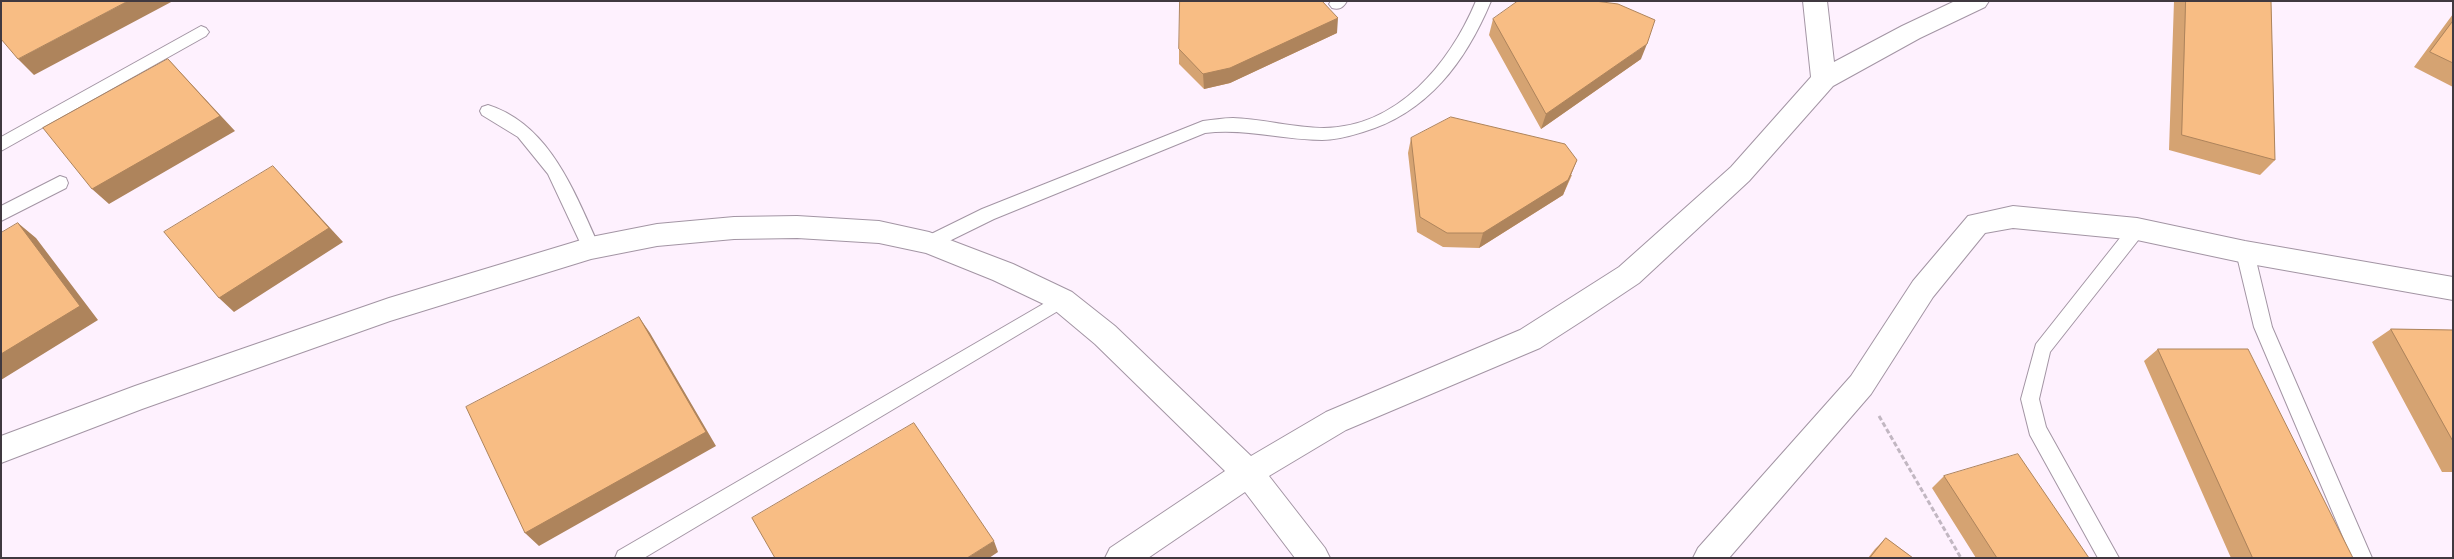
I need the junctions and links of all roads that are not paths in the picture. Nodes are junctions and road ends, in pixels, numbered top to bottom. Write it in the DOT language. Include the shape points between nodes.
graph roads {
  1 [pos="1484,1"];
  2 [pos="1815,1"];
  3 [pos="1977,1"];
  4 [pos="201,32"];
  5 [pos="1824,79"];
  6 [pos="488,111"];
  7 [pos="1,144"];
  8 [pos="60,183"];
  9 [pos="1,214"];
  10 [pos="2137,229"];
  11 [pos="929,243"];
  12 [pos="591,248"];
  13 [pos="2245,252"];
  14 [pos="2453,289"];
  15 [pos="1062,300"];
  16 [pos="1,450"];
  17 [pos="1248,473"];
  18 [pos="624,558"];
  19 [pos="1120,558"];
  20 [pos="1314,558"];
  21 [pos="1709,558"];
  22 [pos="2109,558"];
  23 [pos="2362,558"];
  1 -- 11 [label="lane" via="1477,21 1439,78 1408,106 1385,119 1327,134 1232,124 1203,127 988,214"];
  2 -- 5 [label="street"];
  3 -- 5 [label="street"];
  4 -- 7 [label="lane"];
  5 -- 17 [label="street" via="1740,174 1629,275 1530,339 1336,420"];
  6 -- 12 [label="lane" via="524,133 555,170"];
  8 -- 9 [label="lane"];
  10 -- 13 [label="street"];
  10 -- 21 [label="street" via="2013,217 1977,224 1924,289 1861,385"];
  10 -- 22 [label="lane" via="2042,349 2030,399 2037,429"];
  11 -- 12 [label="street" via="879,232 796,227 657,234"];
  11 -- 15 [label="street"];
  12 -- 16 [label="street" via="344,326"];
  13 -- 14 [label="street"];
  13 -- 23 [label="lane" via="2263,327"];
  15 -- 17 [label="street" via="1105,335"];
  15 -- 18 [label="lane"];
  17 -- 19 [label="street"];
  17 -- 20 [label="street"];
}
